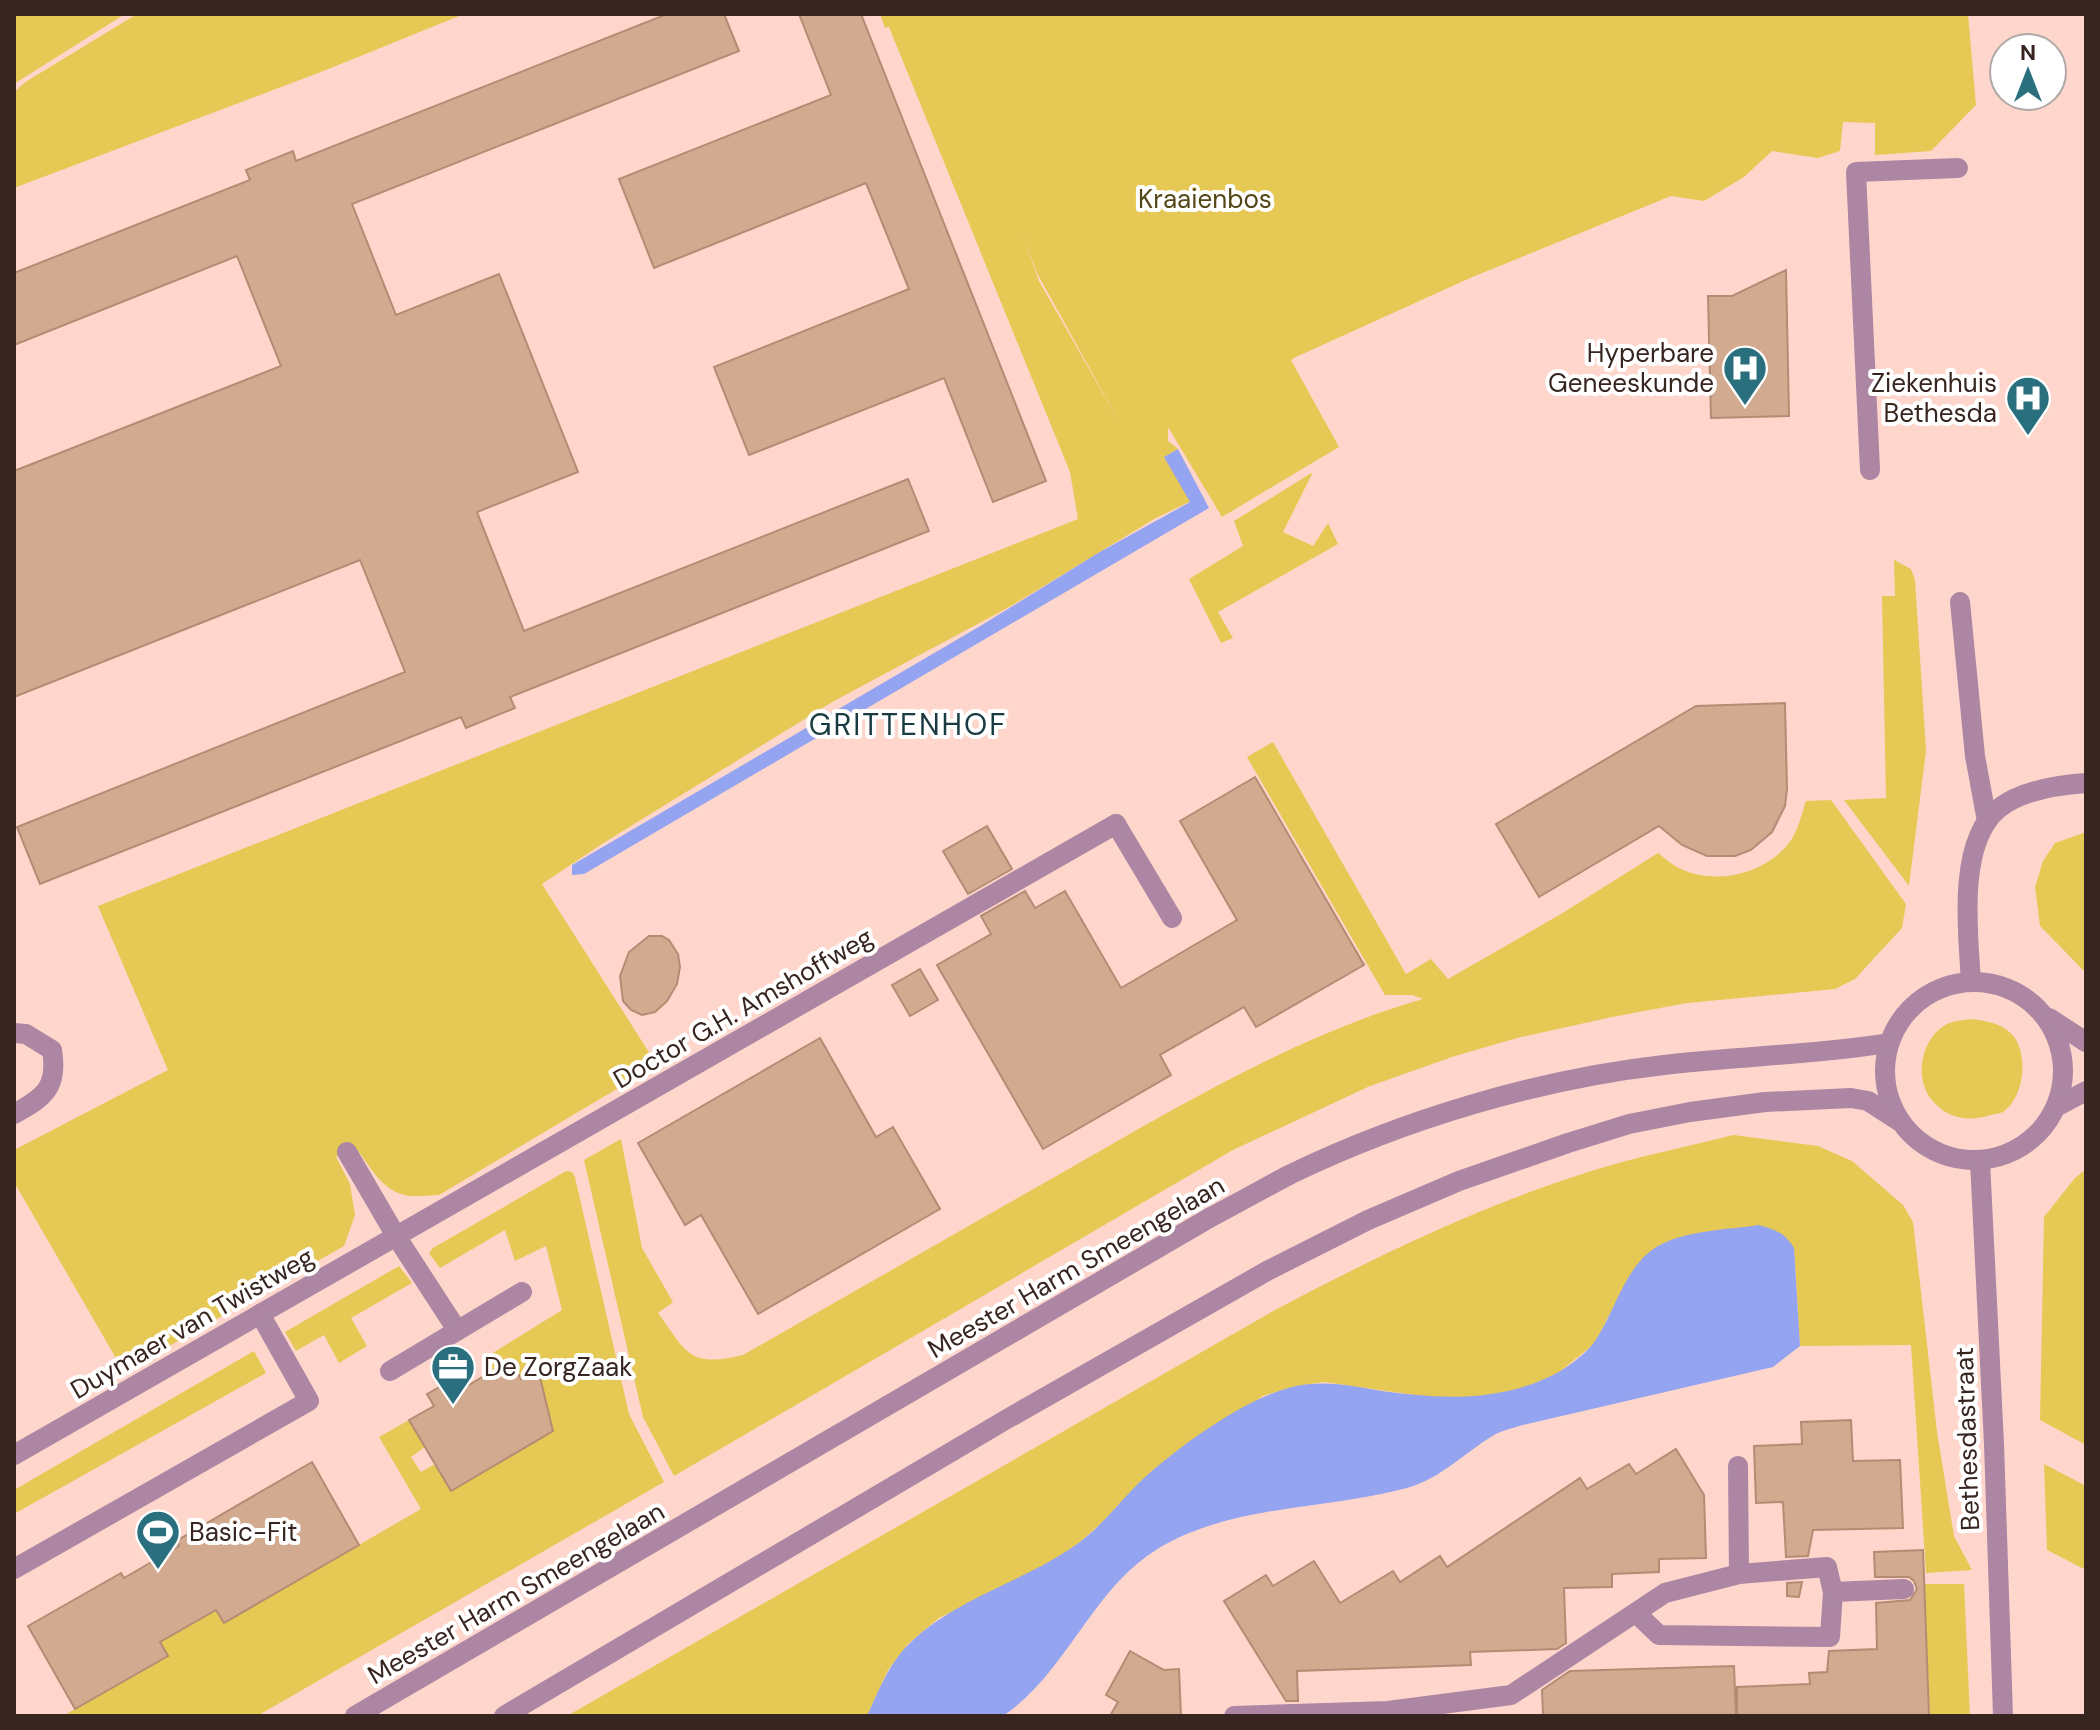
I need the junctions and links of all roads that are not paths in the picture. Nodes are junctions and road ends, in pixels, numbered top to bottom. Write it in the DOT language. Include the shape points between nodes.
graph roads {
  1 [pos="1958,168"];
  2 [pos="1870,470"];
  3 [pos="1960,602"];
  4 [pos="2086,783"];
  5 [pos="1987,821"];
  6 [pos="1172,918"];
  7 [pos="1971,981"];
  8 [pos="2043,1014"];
  9 [pos="14,1033"];
  10 [pos="2086,1042"];
  11 [pos="1889,1043"];
  12 [pos="2086,1091"];
  13 [pos="2058,1106"];
  14 [pos="14,1114"];
  15 [pos="1899,1121"];
  16 [pos="347,1152"];
  17 [pos="1980,1161"];
  18 [pos="396,1236"];
  19 [pos="522,1292"];
  20 [pos="260,1314"];
  21 [pos="457,1330"];
  22 [pos="390,1371"];
  23 [pos="14,1455"];
  24 [pos="1738,1466"];
  25 [pos="14,1569"];
  26 [pos="1739,1574"];
  27 [pos="1904,1589"];
  28 [pos="1833,1592"];
  29 [pos="1636,1613"];
  30 [pos="1512,1706"];
  31 [pos="1388,1714"];
  32 [pos="355,1716"];
  33 [pos="504,1716"];
  34 [pos="1234,1716"];
  35 [pos="2003,1716"];
  1 -- 2 [label="street" via="1856,172"];
  3 -- 5 [label="street"];
  4 -- 5 [label="street" via="2055,786 2012,800"];
  5 -- 7 [label="street" via="1971,868"];
  6 -- 18 [label="street, Doctor G.H. Amshoffweg" via="1116,824"];
  7 -- 8 [label="street" via="2023,996"];
  7 -- 11 [label="street" via="1944,986 1920,999 1901,1019"];
  8 -- 10 [label="street"];
  8 -- 13 [label="street" via="2063,1058"];
  9 -- 14 [label="street" via="52,1050 55,1069 44,1097"];
  11 -- 15 [label="street" via="1884,1070"];
  11 -- 32 [label="street, Meester Harm Smeengelaan" via="1662,1065 1527,1091 1447,1112 1305,1168 1211,1217"];
  12 -- 13 [label="street"];
  13 -- 17 [label="street" via="2039,1133 2012,1153"];
  15 -- 17 [label="street" via="1921,1143 1949,1157"];
  15 -- 33 [label="street" via="1868,1101 1841,1098 1690,1112 1629,1124 1459,1181 1267,1271"];
  16 -- 18 [label="street"];
  17 -- 35 [label="street, Bethesdastraat"];
  18 -- 20 [label="street, Duymaer van Twistweg"];
  18 -- 21 [label="street"];
  19 -- 21 [label="street"];
  20 -- 23 [label="street, Duymaer van Twistweg"];
  20 -- 25 [label="street" via="309,1401"];
  21 -- 22 [label="street"];
  24 -- 26 [label="street"];
  26 -- 28 [label="street" via="1827,1567"];
  26 -- 29 [label="street" via="1665,1593"];
  27 -- 28 [label="street"];
  28 -- 29 [label="street" via="1830,1637 1659,1635"];
  29 -- 30 [label="street"];
  30 -- 31 [label="street"];
  31 -- 34 [label="street"];
}
